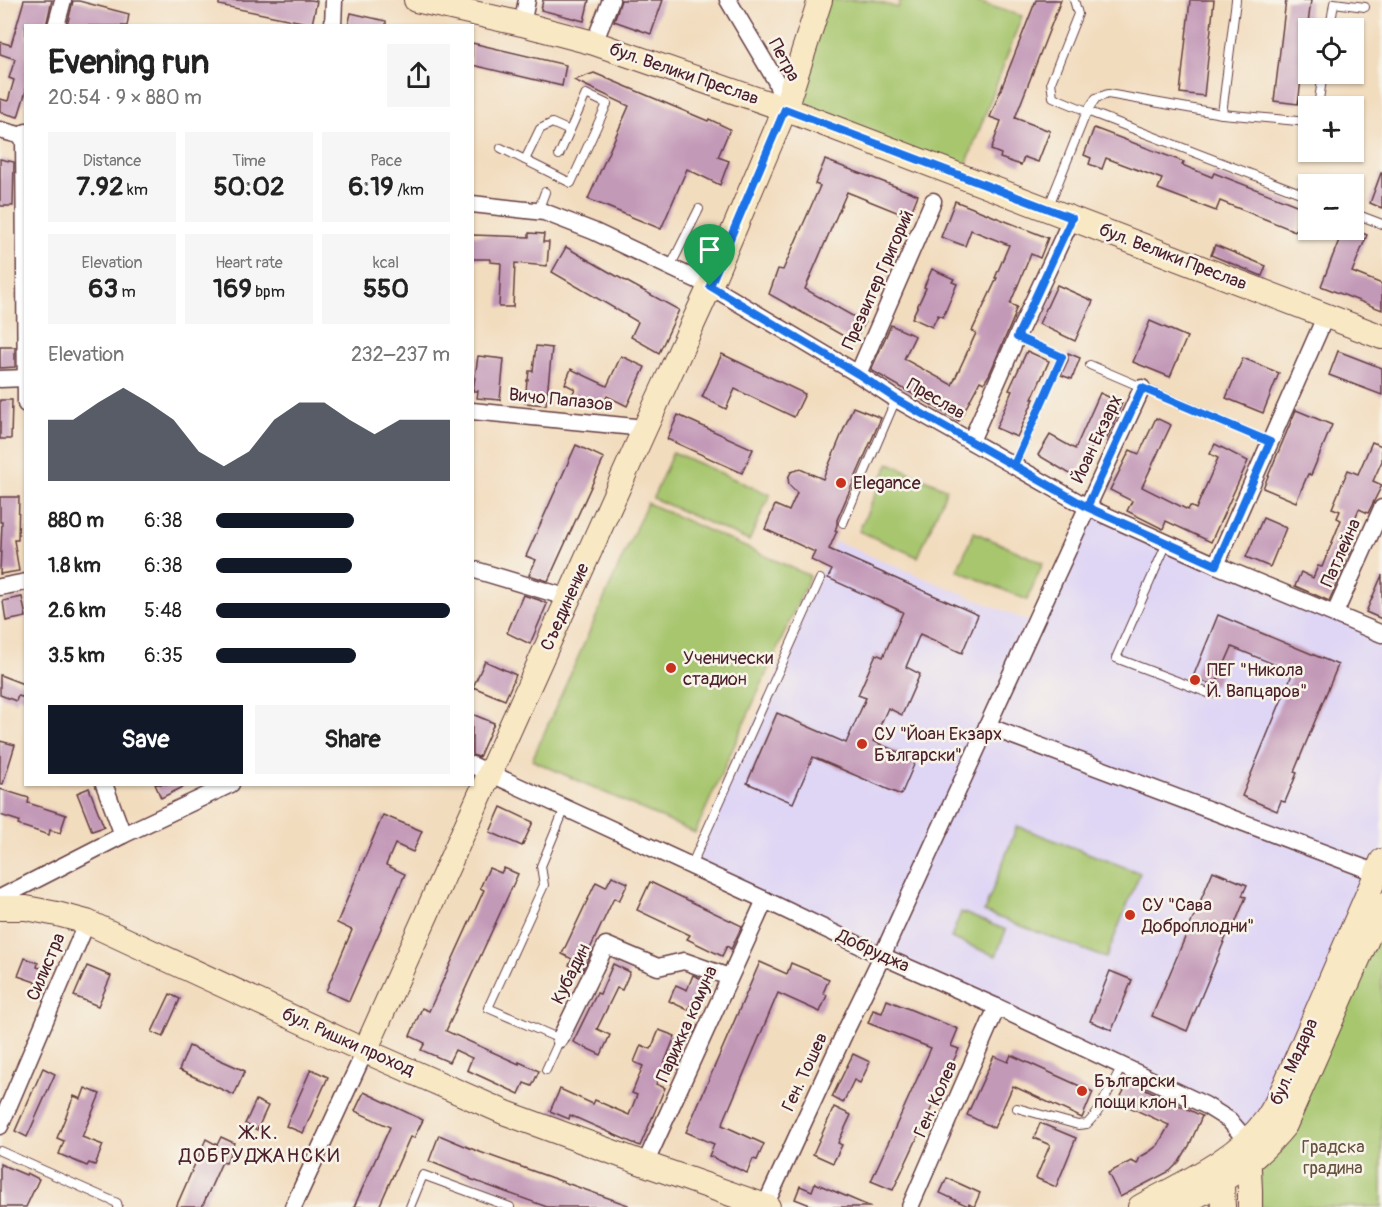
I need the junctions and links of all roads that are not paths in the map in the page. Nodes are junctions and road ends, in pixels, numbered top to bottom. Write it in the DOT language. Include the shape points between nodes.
graph roads {
  1 [pos="63,0"];
  2 [pos="334,0"];
  3 [pos="416,0"];
  4 [pos="527,0"];
  5 [pos="611,0"];
  6 [pos="728,0"];
  7 [pos="820,0"];
  8 [pos="1074,0"];
  9 [pos="1236,0"];
  10 [pos="1365,7"];
  11 [pos="1332,18"];
  12 [pos="57,24"];
  13 [pos="333,24"];
  14 [pos="522,24"];
  15 [pos="594,43"];
  16 [pos="785,109"];
  17 [pos="1087,111"];
  18 [pos="1222,114"];
  19 [pos="1298,121"];
  20 [pos="0,130"];
  21 [pos="570,131"];
  22 [pos="24,136"];
  23 [pos="501,148"];
  24 [pos="559,155"];
  25 [pos="525,160"];
  26 [pos="545,192"];
  27 [pos="1298,192"];
  28 [pos="933,201"];
  29 [pos="474,204"];
  30 [pos="699,209"];
  31 [pos="1047,209"];
  32 [pos="538,212"];
  33 [pos="1364,217"];
  34 [pos="1072,218"];
  35 [pos="1382,224"];
  36 [pos="670,267"];
  37 [pos="710,286"];
  38 [pos="1326,315"];
  39 [pos="1017,337"];
  40 [pos="1382,337"];
  41 [pos="1090,365"];
  42 [pos="858,374"];
  43 [pos="24,378"];
  44 [pos="0,379"];
  45 [pos="1142,388"];
  46 [pos="896,399"];
  47 [pos="474,411"];
  48 [pos="645,428"];
  49 [pos="971,441"];
  50 [pos="1270,442"];
  51 [pos="1014,465"];
  52 [pos="1087,507"];
  53 [pos="1382,508"];
  54 [pos="843,523"];
  55 [pos="1167,543"];
  56 [pos="1216,565"];
  57 [pos="474,570"];
  58 [pos="820,579"];
  59 [pos="24,582"];
  60 [pos="0,587"];
  61 [pos="568,598"];
  62 [pos="1335,614"];
  63 [pos="1382,634"];
  64 [pos="1211,694"];
  65 [pos="987,726"];
  66 [pos="481,769"];
  67 [pos="105,786"];
  68 [pos="227,786"];
  69 [pos="565,808"];
  70 [pos="123,835"];
  71 [pos="691,866"];
  72 [pos="1379,867"];
  73 [pos="0,898"];
  74 [pos="765,900"];
  75 [pos="1382,905"];
  76 [pos="0,908"];
  77 [pos="87,922"];
  78 [pos="882,956"];
  79 [pos="729,977"];
  80 [pos="997,1007"];
  81 [pos="561,1040"];
  82 [pos="365,1051"];
  83 [pos="1122,1066"];
  84 [pos="546,1070"];
  85 [pos="1017,1108"];
  86 [pos="0,1126"];
  87 [pos="0,1151"];
  88 [pos="1248,1152"];
  89 [pos="645,1164"];
  90 [pos="1222,1172"];
  91 [pos="118,1207"];
  92 [pos="293,1207"];
  93 [pos="410,1207"];
  94 [pos="510,1207"];
  95 [pos="760,1207"];
  96 [pos="910,1207"];
  97 [pos="1140,1207"];
  98 [pos="1177,1207"];
  99 [pos="1223,1207"];
  100 [pos="1250,1207"];
  1 -- 12 [label="street"];
  2 -- 13 [label="street"];
  3 -- 14 [label="main road, бул. Велики Преслав"];
  4 -- 14 [label="street"];
  5 -- 15 [label="street"];
  6 -- 16 [label="street, Петра" via="776,81"];
  7 -- 16 [label="main road, Съединение"];
  8 -- 17 [label="lane" via="1078,14 1051,82 1053,97"];
  9 -- 18 [label="lane"];
  10 -- 11 [label="lane" via="1334,3"];
  14 -- 15 [label="main road, бул. Велики Преслав"];
  15 -- 16 [label="main road, бул. Велики Преслав"];
  16 -- 31 [label="main road, бул. Велики Преслав"];
  16 -- 37 [label="main road, Съединение"];
  17 -- 18 [label="lane" via="1096,98 1108,94"];
  17 -- 27 [label="lane"];
  17 -- 31 [label="lane"];
  18 -- 19 [label="lane"];
  20 -- 22 [label="street"];
  21 -- 24 [label="lane"];
  21 -- 25 [label="lane" via="552,123 540,129"];
  21 -- 25 [label="lane" via="586,94 607,104 572,183"];
  23 -- 25 [label="lane"];
  26 -- 32 [label="lane"];
  28 -- 42 [label="street, Презвитер Григорий"];
  29 -- 32 [label="street, Преслав"];
  30 -- 36 [label="lane"];
  31 -- 34 [label="main road, бул. Велики Преслав"];
  32 -- 36 [label="street, Преслав" via="593,231"];
  33 -- 35 [label="lane"];
  34 -- 38 [label="main road, бул. Велики Преслав"];
  34 -- 39 [label="street"];
  36 -- 37 [label="street, Преслав"];
  37 -- 42 [label="street, Преслав"];
  37 -- 48 [label="main road, Съединение"];
  38 -- 40 [label="main road, бул. Велики Преслав"];
  38 -- 50 [label="street"];
  39 -- 49 [label="street"];
  39 -- 51 [label="lane" via="1062,357"];
  41 -- 45 [label="lane"];
  42 -- 46 [label="street, Преслав"];
  43 -- 44 [label="street"];
  45 -- 50 [label="lane"];
  45 -- 52 [label="street, Йоан Екзарх"];
  46 -- 49 [label="street, Преслав"];
  46 -- 54 [label="lane"];
  47 -- 48 [label="street, Вичо Папазов"];
  48 -- 61 [label="main road, Съединение"];
  49 -- 51 [label="street, Преслав"];
  50 -- 56 [label="street"];
  51 -- 52 [label="street, Преслав"];
  52 -- 55 [label="street, Преслав"];
  52 -- 65 [label="street, Йоан Екзарх"];
  53 -- 62 [label="street, Патлейна"];
  55 -- 56 [label="street, Преслав"];
  55 -- 64 [label="lane" via="1116,658"];
  56 -- 62 [label="street, Преслав"];
  57 -- 61 [label="street"];
  58 -- 71 [label="lane"];
  59 -- 60 [label="street"];
  61 -- 66 [label="main road, Съединение"];
  62 -- 63 [label="street, Преслав"];
  65 -- 72 [label="street"];
  65 -- 78 [label="street, Ген. Тошев"];
  66 -- 69 [label="street, Добруджа"];
  66 -- 82 [label="main road, Съединение"];
  67 -- 70 [label="street"];
  68 -- 70 [label="street"];
  69 -- 71 [label="street, Добруджа"];
  69 -- 81 [label="lane" via="541,866 544,885 488,1008"];
  70 -- 73 [label="street"];
  71 -- 74 [label="street, Добруджа"];
  72 -- 88 [label="main road, бул. Мадара" via="1277,1103"];
  74 -- 78 [label="street, Добруджа"];
  74 -- 79 [label="street, Парижка комуна"];
  75 -- 88 [label="main road, бул. Мадара" via="1285,1125 1275,1138"];
  76 -- 77 [label="main road, бул. Ришки проход" via="26,908"];
  77 -- 82 [label="main road, бул. Ришки проход"];
  77 -- 86 [label="street, Силистра"];
  78 -- 80 [label="street, Добруджа"];
  78 -- 95 [label="street, Ген. Тошев"];
  79 -- 81 [label="street, Кубадин" via="684,961 658,968 606,945"];
  79 -- 89 [label="street, Парижка комуна"];
  80 -- 83 [label="street, Добруджа"];
  80 -- 96 [label="street, Ген. Колев"];
  81 -- 84 [label="lane"];
  82 -- 89 [label="main road, бул. Ришки проход" via="506,1113"];
  82 -- 92 [label="street, Съединение"];
  83 -- 85 [label="lane" via="1087,1124"];
  83 -- 88 [label="street, Добруджа" via="1228,1120"];
  87 -- 91 [label="lane" via="117,1203"];
  88 -- 90 [label="main road, бул. Мадара"];
  88 -- 100 [label="main road"];
  89 -- 95 [label="main road, бул. Ришки проход"];
  90 -- 97 [label="main road, бул. Мадара"];
  90 -- 98 [label="main road, бул. Мадара"];
  90 -- 99 [label="main road"];
  93 -- 94 [label="lane" via="423,1175"];
}
